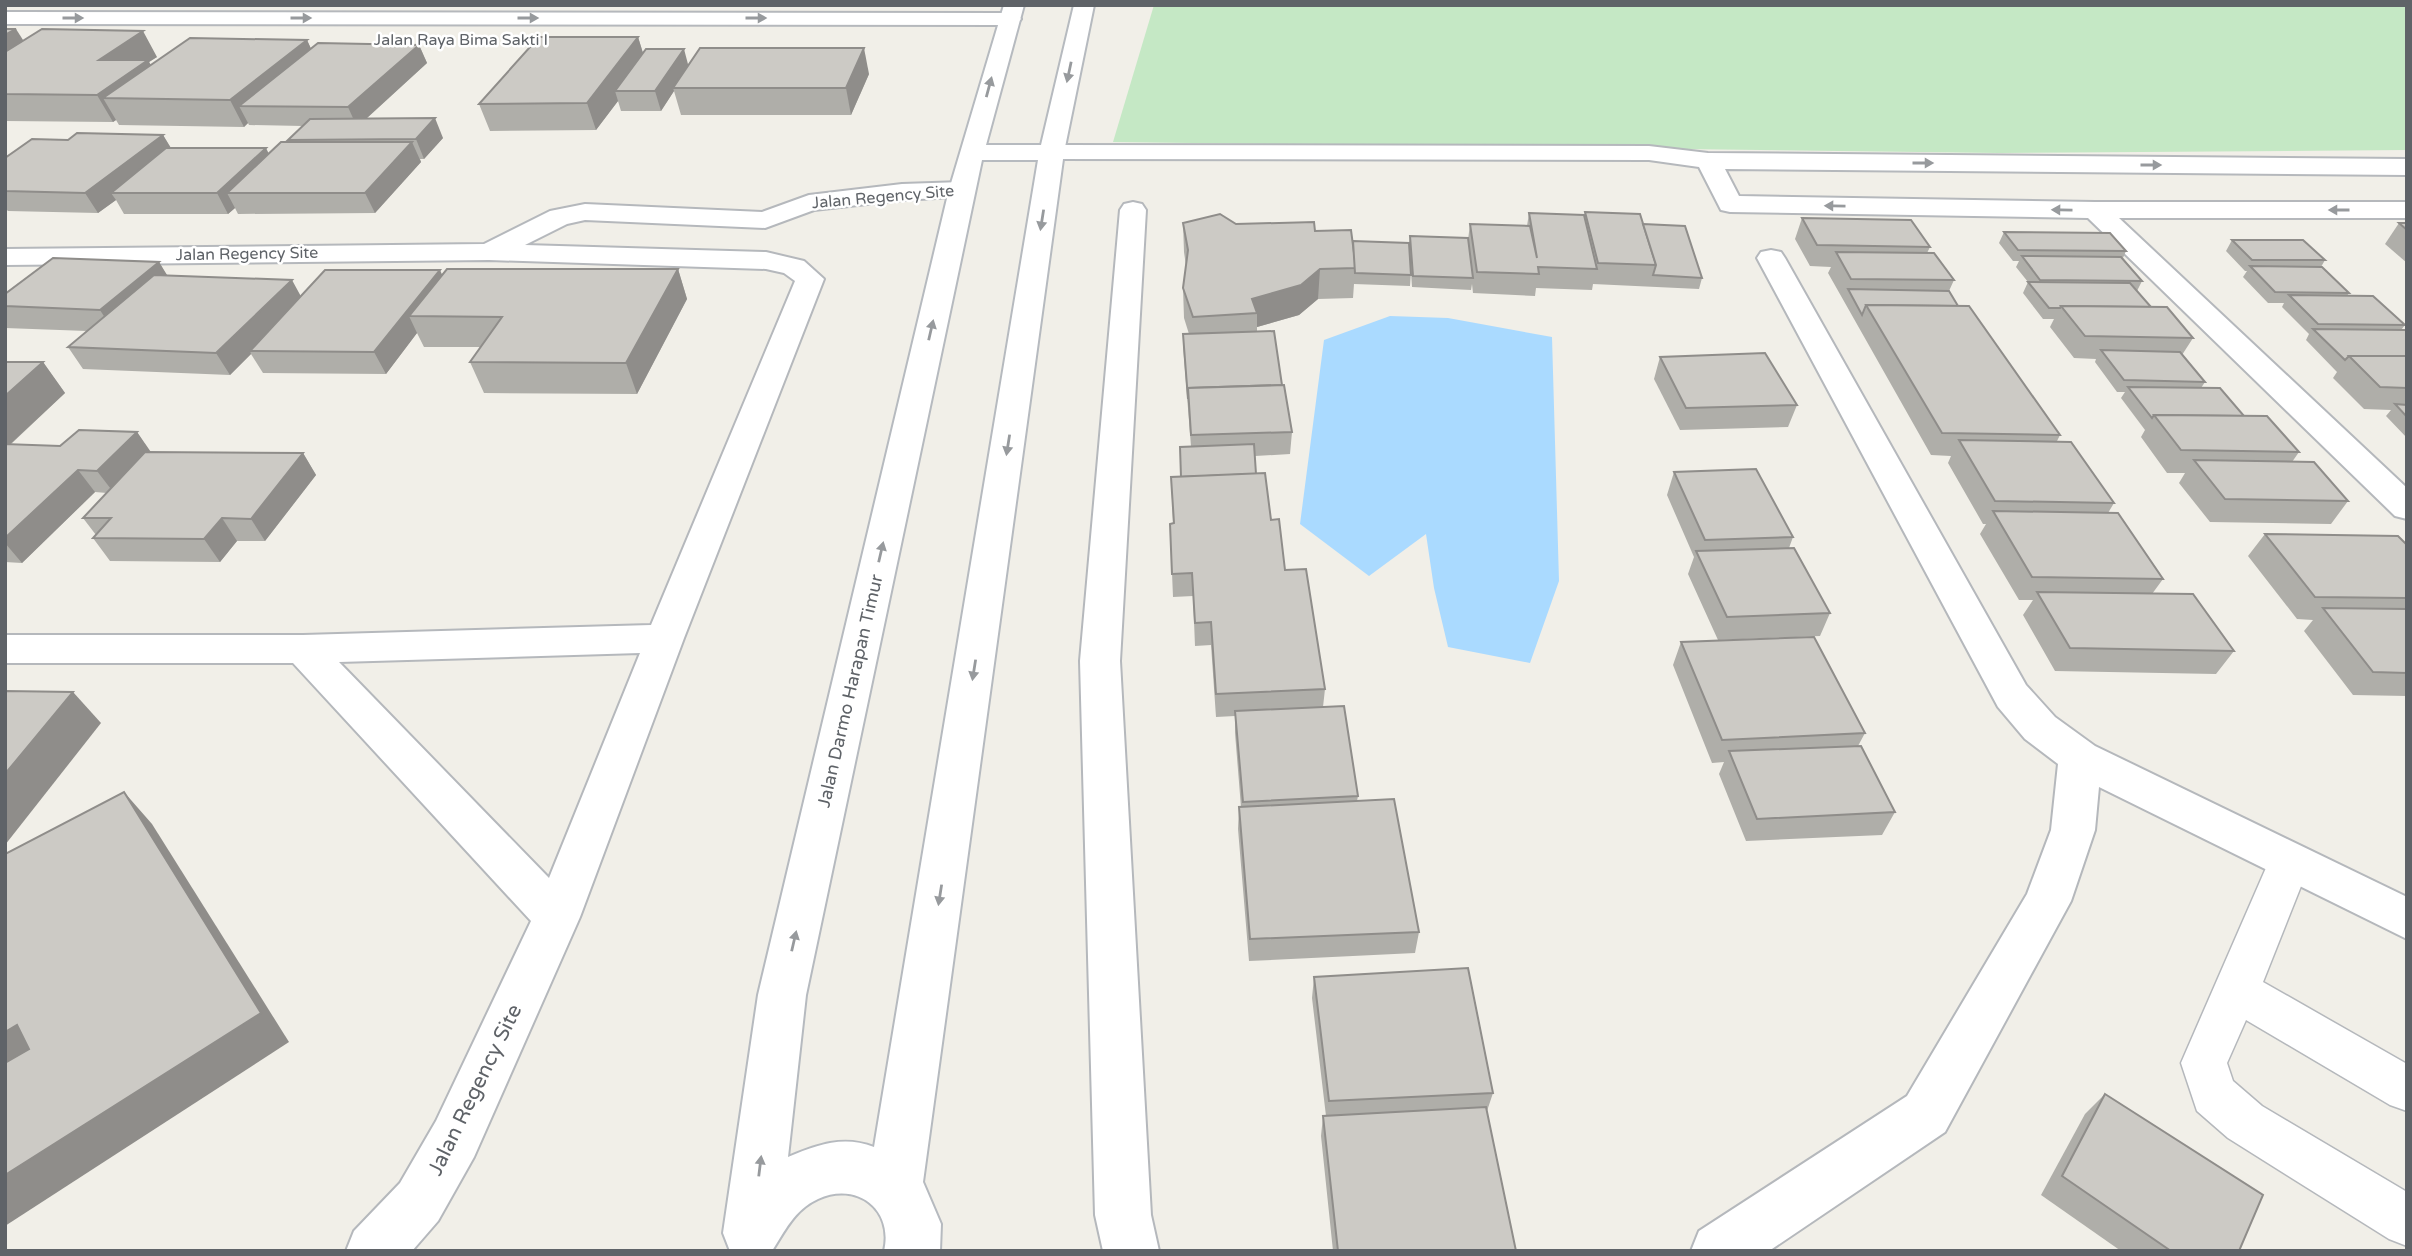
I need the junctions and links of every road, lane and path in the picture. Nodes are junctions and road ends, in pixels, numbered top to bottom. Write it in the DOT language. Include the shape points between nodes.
graph roads {
  1 [pos="1084,5"];
  2 [pos="1012,12"];
  3 [pos="5,18"];
  4 [pos="869,18"];
  5 [pos="5,37"];
  6 [pos="479,40"];
  7 [pos="856,42"];
  8 [pos="977,43"];
  9 [pos="1001,44"];
  10 [pos="1052,152"];
  11 [pos="1708,161"];
  12 [pos="2407,167"];
  13 [pos="967,171"];
  14 [pos="1133,210"];
  15 [pos="2095,210"];
  16 [pos="2407,210"];
  17 [pos="765,220"];
  18 [pos="489,252"];
  19 [pos="5,257"];
  20 [pos="1771,258"];
  21 [pos="735,259"];
  22 [pos="2407,508"];
  23 [pos="665,638"];
  24 [pos="5,649"];
  25 [pos="303,649"];
  26 [pos="2080,758"];
  27 [pos="2290,861"];
  28 [pos="557,917"];
  29 [pos="2407,919"];
  30 [pos="2237,991"];
  31 [pos="2407,1089"];
  32 [pos="895,1188"];
  33 [pos="2407,1221"];
  34 [pos="749,1242"];
  35 [pos="374,1251"];
  36 [pos="912,1251"];
  37 [pos="1131,1251"];
  38 [pos="1719,1251"];
  1 -- 10 [label="street, one-way"];
  2 -- 4 [label="street, Jalan Raya Bima Sakti I"];
  2 -- 9 [label="street, Jalan Darmo Harapan Timur"];
  3 -- 4 [label="street, Jalan Raya Bima Sakti I, one-way"];
  4 -- 7 [label="street"];
  5 -- 6 [label="street, Jalan Raya Bima Sakti I"];
  8 -- 9 [label="street"];
  13 -- 9 [label="street, Jalan Darmo Harapan Timur, one-way"];
  10 -- 11 [label="street, Jalan Regency Site" via="1648,153"];
  10 -- 13 [label="street, Jalan Regency Site"];
  10 -- 32 [label="street, one-way"];
  11 -- 12 [label="street, Jalan Regency Site, one-way"];
  15 -- 11 [label="street, one-way" via="1730,204"];
  13 -- 17 [label="street, Jalan Regency Site" via="902,192 809,203"];
  34 -- 13 [label="street, Jalan Darmo Harapan Timur, one-way" via="782,995"];
  14 -- 37 [label="street" via="1100,661 1123,1215"];
  16 -- 15 [label="street, one-way"];
  15 -- 22 [label="street"];
  17 -- 18 [label="street, Jalan Regency Site" via="585,212 559,217"];
  17 -- 21 [label="street"];
  18 -- 19 [label="street, Jalan Regency Site"];
  18 -- 21 [label="street, Jalan Regency Site"];
  20 -- 26 [label="street" via="2012,696 2039,728"];
  21 -- 23 [label="street, Jalan Regency Site" via="800,267 810,279"];
  23 -- 25 [label="street"];
  23 -- 28 [label="street, Jalan Regency Site"];
  24 -- 25 [label="street"];
  25 -- 28 [label="street"];
  26 -- 27 [label="street"];
  26 -- 38 [label="street" via="2073,830 2048,901 1926,1114"];
  27 -- 29 [label="street"];
  27 -- 30 [label="lane"];
  28 -- 35 [label="street, Jalan Regency Site" via="455,1139 419,1202"];
  30 -- 31 [label="lane"];
  30 -- 33 [label="lane" via="2204,1063 2214,1095 2245,1122"];
  32 -- 34 [label="street" via="878,1173 856,1167 831,1168 807,1176 784,1189 764,1209"];
  32 -- 36 [label="street" via="911,1212"];
}
